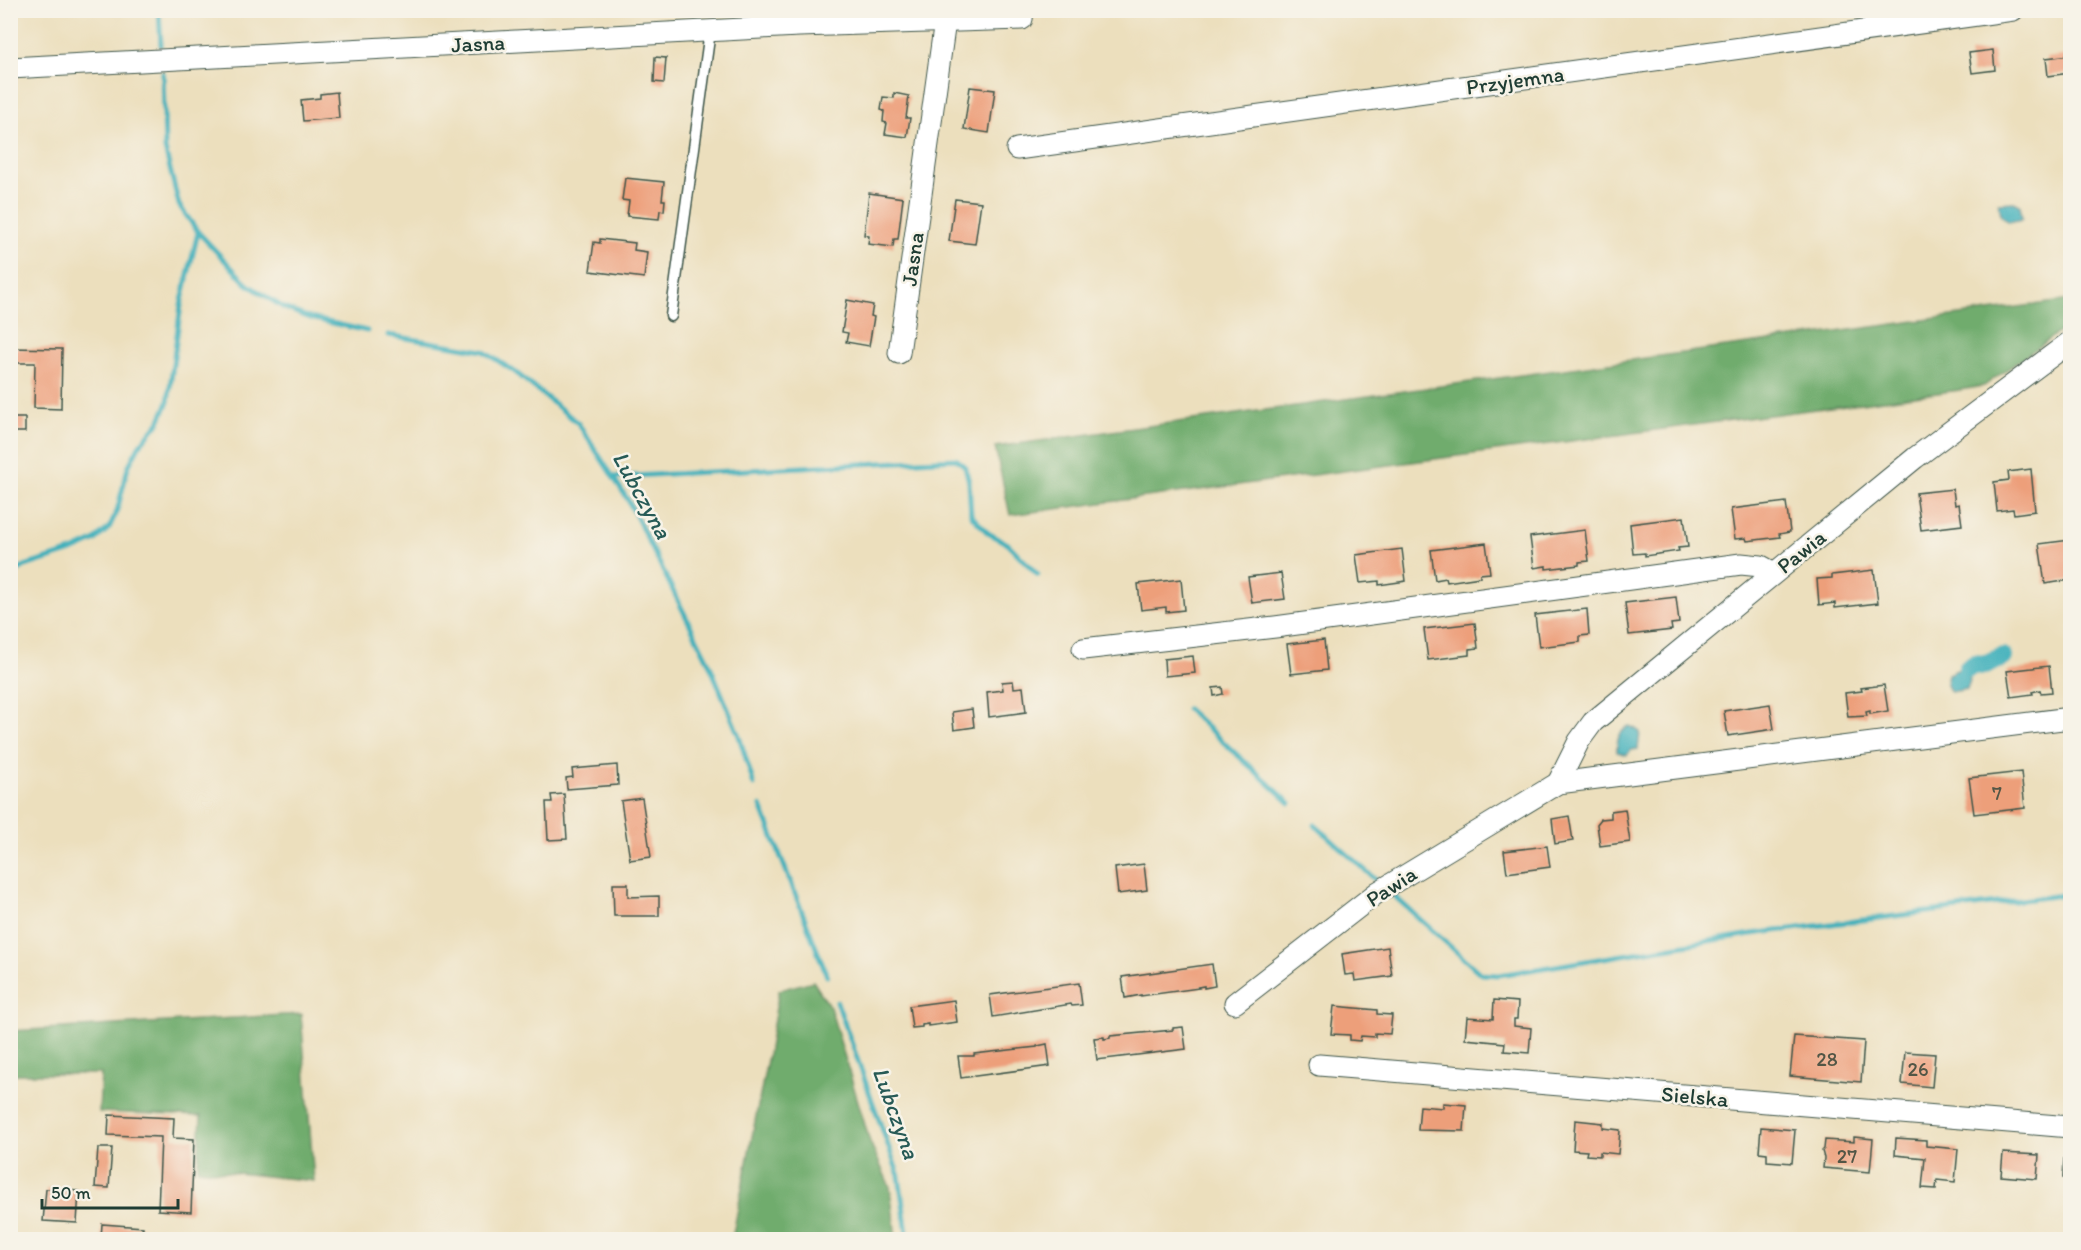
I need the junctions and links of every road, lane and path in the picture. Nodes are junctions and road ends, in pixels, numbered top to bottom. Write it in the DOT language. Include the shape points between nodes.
graph roads {
  1 [pos="1023,10"];
  2 [pos="2013,10"];
  3 [pos="931,18"];
  4 [pos="710,31"];
  5 [pos="10,68"];
  6 [pos="1017,149"];
  7 [pos="671,316"];
  8 [pos="2070,342"];
  9 [pos="899,353"];
  10 [pos="1774,573"];
  11 [pos="1083,649"];
  12 [pos="2070,718"];
  13 [pos="1558,783"];
  14 [pos="1235,1003"];
  15 [pos="1319,1065"];
  16 [pos="2070,1127"];
  1 -- 3 [label="street, Jasna" via="1022,19"];
  2 -- 6 [label="street, Przyjemna"];
  3 -- 4 [label="street, Jasna"];
  3 -- 9 [label="street, Jasna"];
  4 -- 5 [label="street, Jasna"];
  4 -- 7 [label="lane"];
  8 -- 10 [label="street, Pawia" via="1915,458"];
  10 -- 11 [label="street" via="1761,566 1741,564"];
  10 -- 13 [label="street, Pawia" via="1593,722"];
  12 -- 13 [label="street, Pawia"];
  13 -- 14 [label="street, Pawia" via="1378,892"];
  15 -- 16 [label="street, Sielska"];
}
